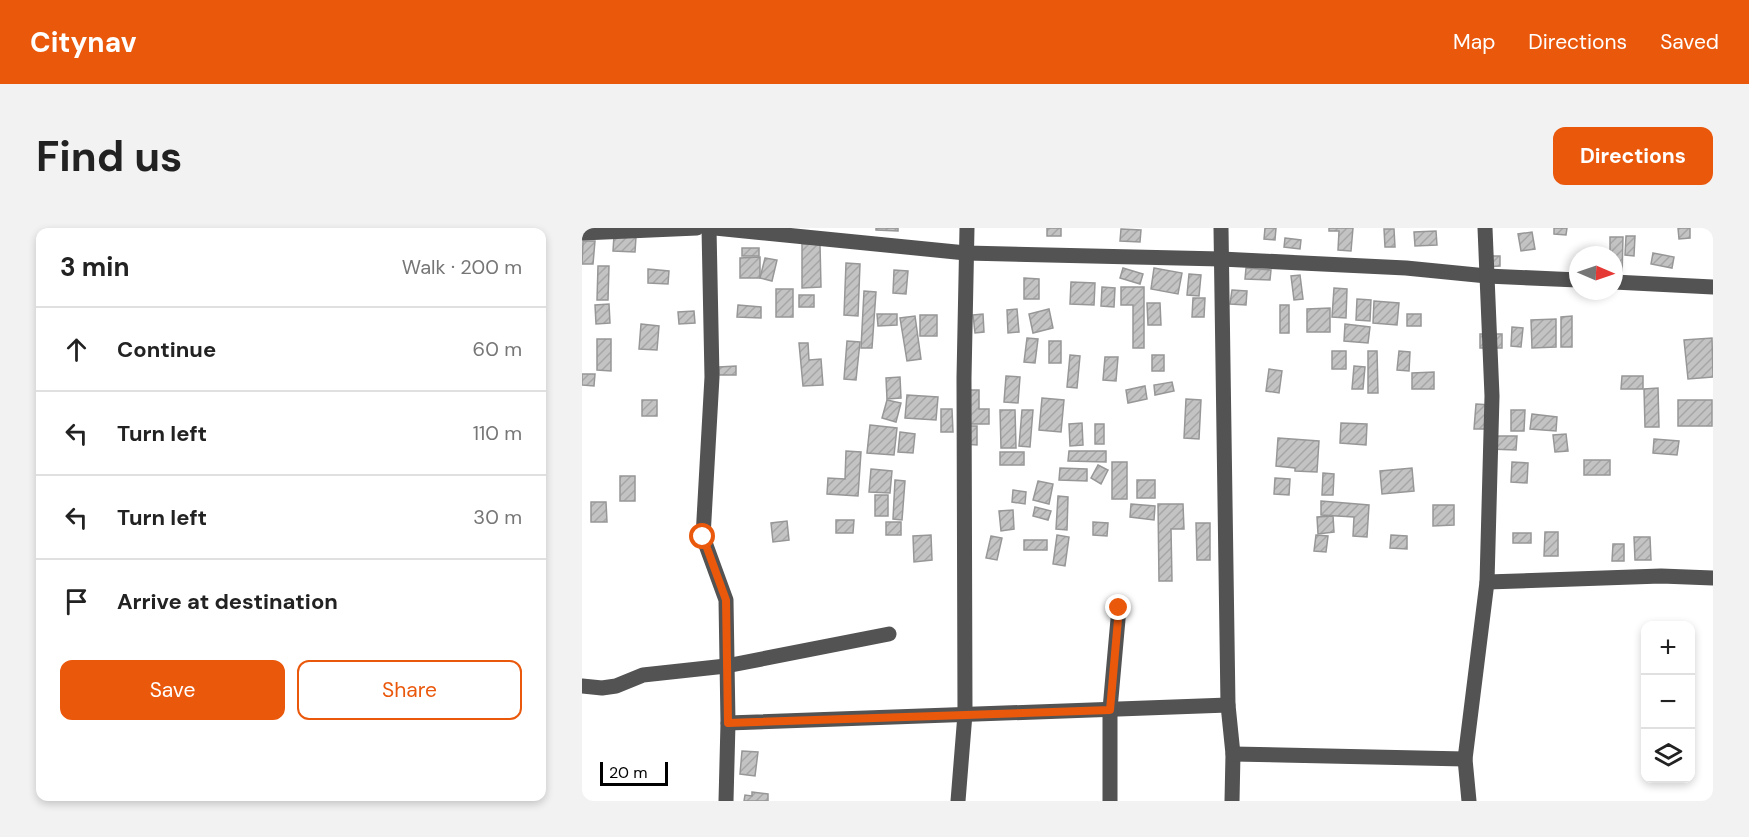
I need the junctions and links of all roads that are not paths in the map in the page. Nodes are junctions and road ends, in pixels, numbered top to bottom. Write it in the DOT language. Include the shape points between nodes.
graph roads {
  1 [pos="697,228"];
  2 [pos="709,228"];
  3 [pos="715,228"];
  4 [pos="966,228"];
  5 [pos="1221,228"];
  6 [pos="1485,228"];
  7 [pos="582,233"];
  8 [pos="966,253"];
  9 [pos="1221,259"];
  10 [pos="1487,276"];
  11 [pos="1569,280"];
  12 [pos="1623,282"];
  13 [pos="1713,287"];
  14 [pos="1713,578"];
  15 [pos="1487,582"];
  16 [pos="1119,608"];
  17 [pos="889,634"];
  18 [pos="726,666"];
  19 [pos="582,686"];
  20 [pos="1228,705"];
  21 [pos="1110,710"];
  22 [pos="965,714"];
  23 [pos="728,723"];
  24 [pos="1233,754"];
  25 [pos="1465,759"];
  26 [pos="726,801"];
  27 [pos="958,801"];
  28 [pos="1110,801"];
  29 [pos="1232,801"];
  30 [pos="1469,801"];
  1 -- 7 [label="street"];
  2 -- 18 [label="street" via="712,377 703,537 726,600"];
  3 -- 8 [label="street"];
  4 -- 8 [label="street"];
  5 -- 9 [label="street"];
  6 -- 10 [label="street"];
  8 -- 9 [label="street"];
  8 -- 22 [label="street"];
  9 -- 10 [label="street" via="1406,267"];
  9 -- 20 [label="street"];
  10 -- 11 [label="street"];
  10 -- 15 [label="street" via="1492,396"];
  12 -- 13 [label="street"];
  14 -- 15 [label="street"];
  15 -- 25 [label="street"];
  16 -- 21 [label="street"];
  17 -- 18 [label="street"];
  18 -- 19 [label="street" via="643,675 616,686"];
  18 -- 23 [label="street"];
  20 -- 21 [label="street"];
  20 -- 24 [label="street"];
  21 -- 22 [label="street"];
  21 -- 28 [label="street"];
  22 -- 23 [label="street"];
  22 -- 27 [label="street"];
  23 -- 26 [label="street"];
  24 -- 25 [label="street"];
  24 -- 29 [label="street"];
  25 -- 30 [label="street"];
}
